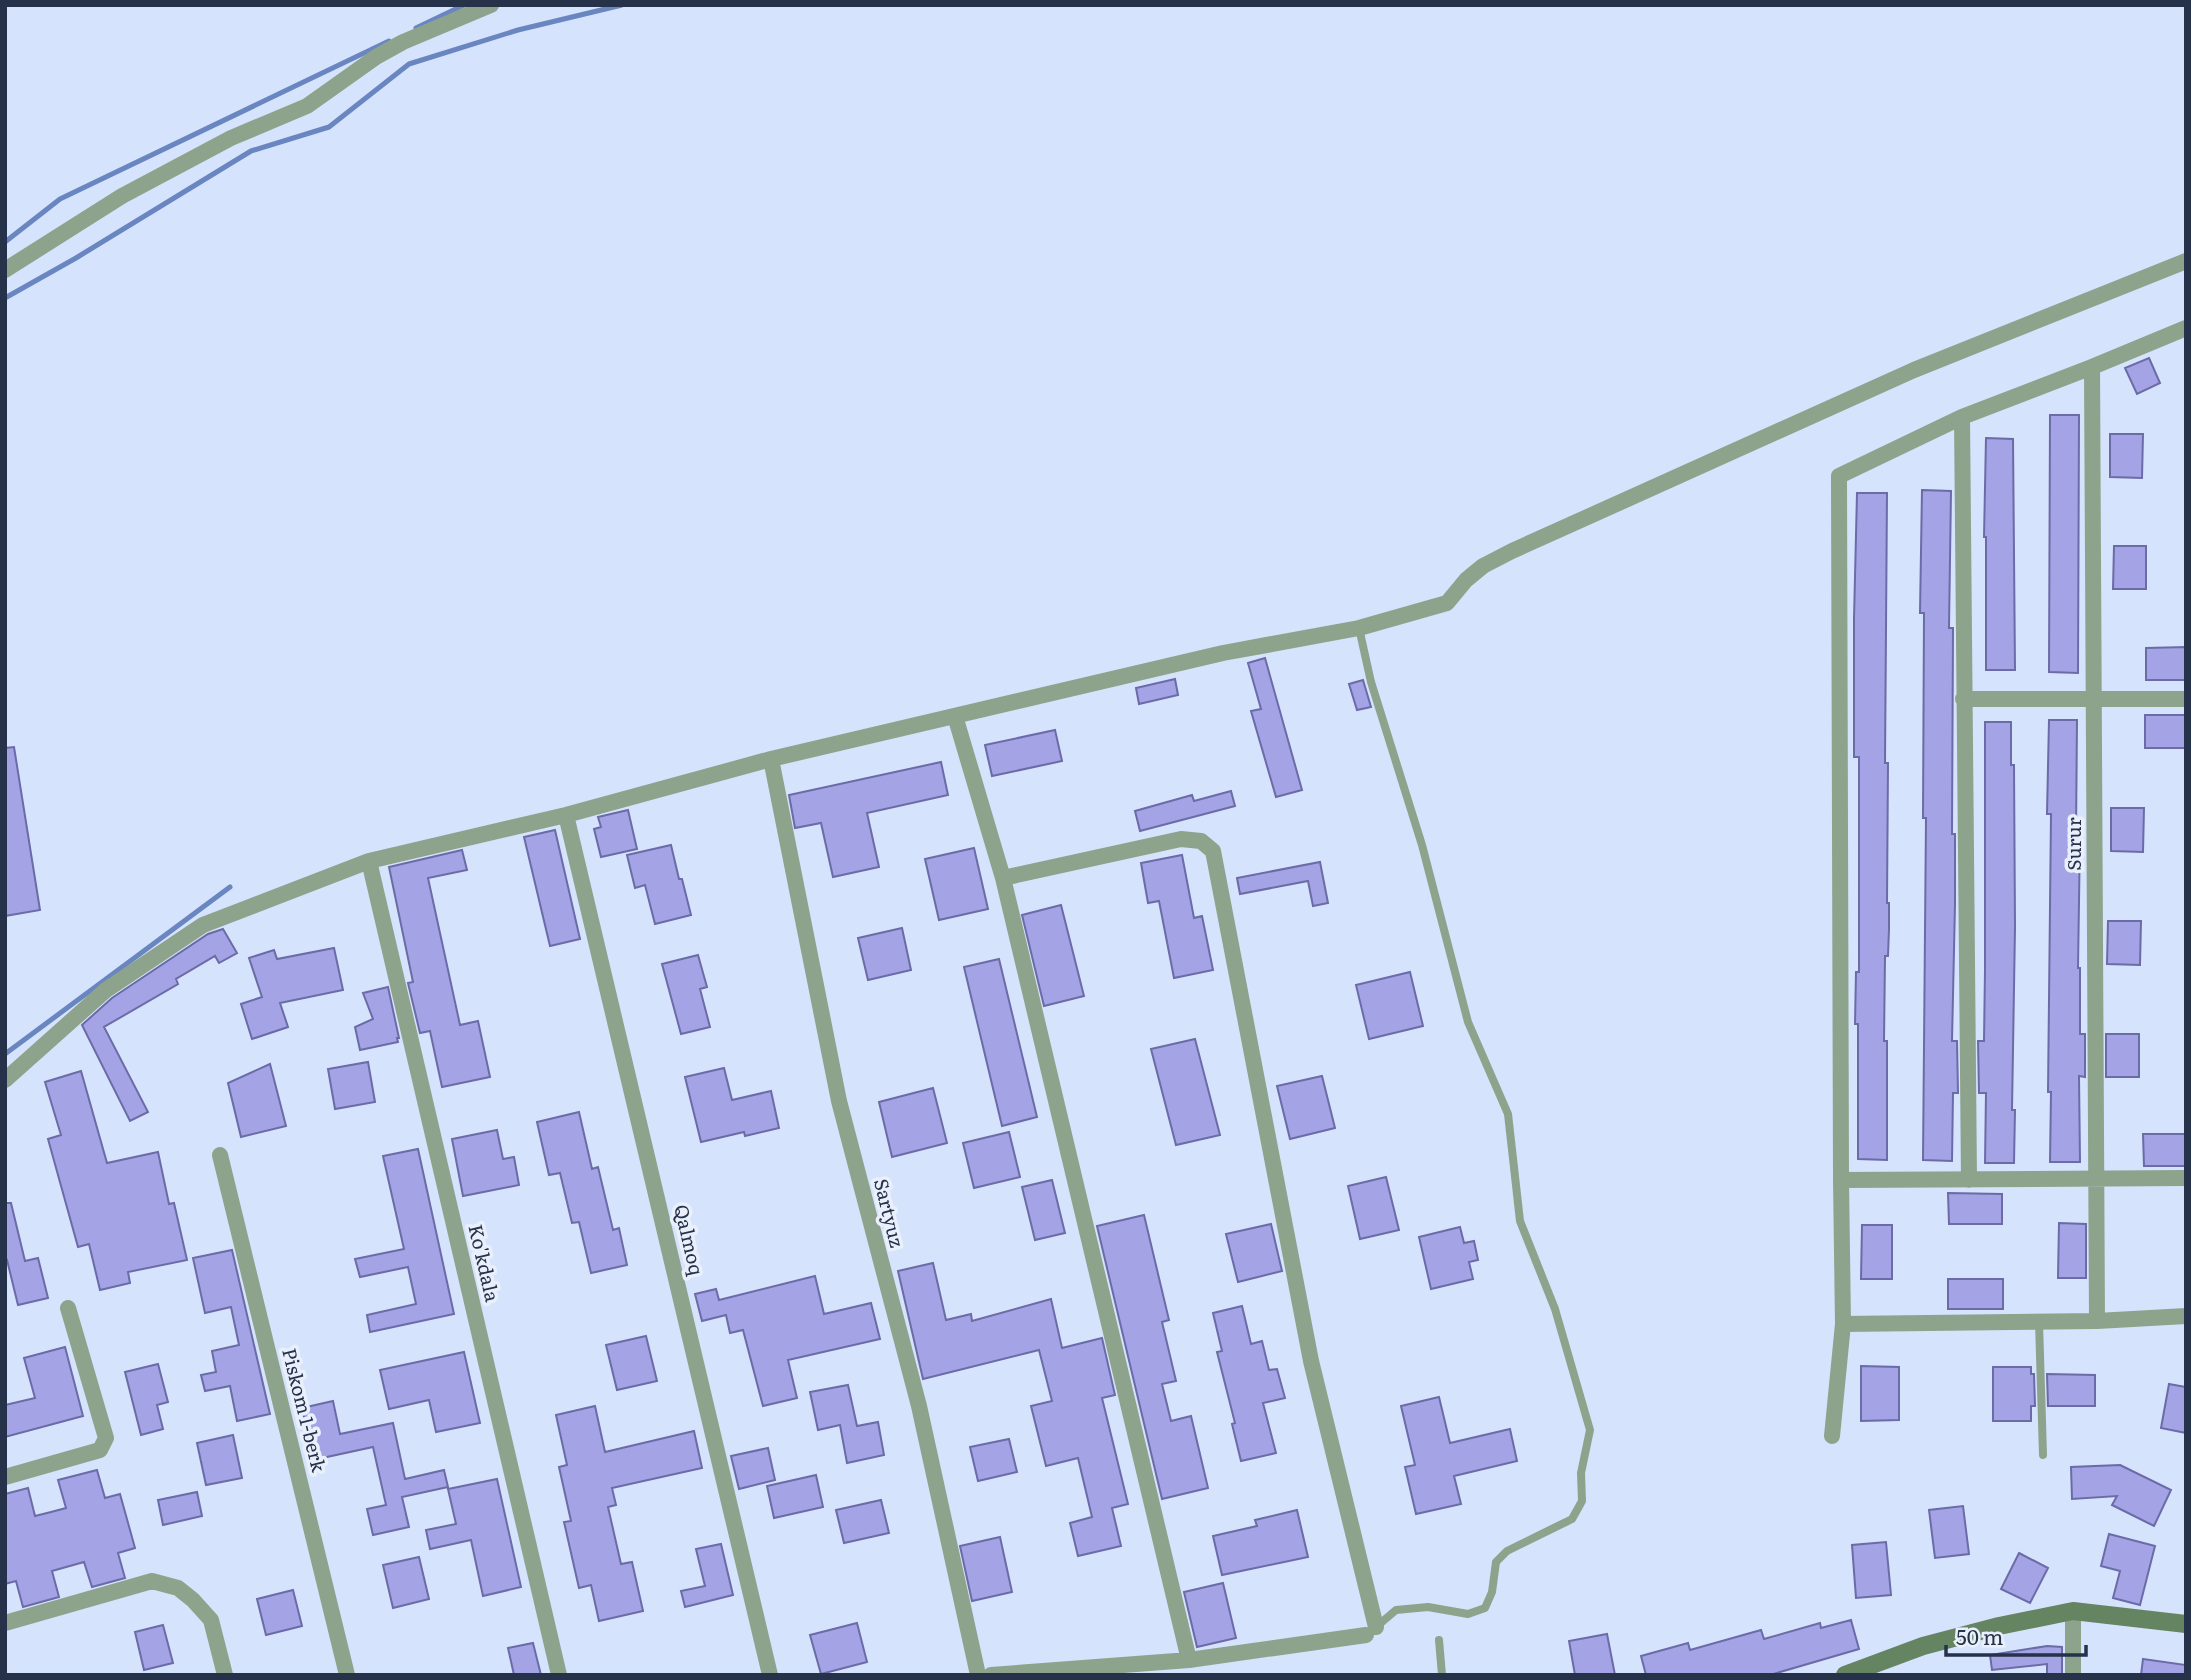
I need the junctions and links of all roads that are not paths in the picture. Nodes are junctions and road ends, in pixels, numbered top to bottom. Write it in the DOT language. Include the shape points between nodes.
graph roads {
  1 [pos="491,5"];
  2 [pos="2186,261"];
  3 [pos="5,270"];
  4 [pos="2186,328"];
  5 [pos="2092,368"];
  6 [pos="1962,417"];
  7 [pos="1359,628"];
  8 [pos="1963,699"];
  9 [pos="2094,699"];
  10 [pos="2186,699"];
  11 [pos="955,716"];
  12 [pos="771,759"];
  13 [pos="566,815"];
  14 [pos="369,861"];
  15 [pos="1003,878"];
  16 [pos="5,1080"];
  17 [pos="220,1155"];
  18 [pos="2096,1178"];
  19 [pos="2186,1178"];
  20 [pos="1841,1180"];
  21 [pos="1969,1180"];
  22 [pos="68,1308"];
  23 [pos="2186,1317"];
  24 [pos="2097,1321"];
  25 [pos="2039,1322"];
  26 [pos="1843,1324"];
  27 [pos="1832,1436"];
  28 [pos="2043,1455"];
  29 [pos="5,1477"];
  30 [pos="2073,1611"];
  31 [pos="5,1623"];
  32 [pos="2186,1624"];
  33 [pos="1371,1631"];
  34 [pos="1439,1640"];
  35 [pos="1189,1660"];
  36 [pos="225,1675"];
  37 [pos="347,1675"];
  38 [pos="559,1675"];
  39 [pos="771,1675"];
  40 [pos="978,1675"];
  41 [pos="990,1675"];
  42 [pos="1441,1675"];
  43 [pos="1845,1675"];
  44 [pos="2073,1675"];
  1 -- 3 [label="street" via="403,42 307,106 231,138 134,190"];
  2 -- 7 [label="street" via="1914,370 1512,551 1465,580 1447,603"];
  4 -- 5 [label="street"];
  5 -- 6 [label="street"];
  5 -- 9 [label="street, Surur"];
  6 -- 8 [label="street"];
  6 -- 20 [label="street" via="1839,476"];
  7 -- 11 [label="street" via="1223,653"];
  7 -- 33 [label="lane" via="1468,1022 1508,1114 1520,1221 1555,1309 1590,1430 1581,1473 1583,1501 1572,1519 1507,1551 1496,1562 1485,1608 1468,1614 1428,1606 1396,1610"];
  8 -- 9 [label="street"];
  8 -- 21 [label="street"];
  9 -- 10 [label="street"];
  9 -- 18 [label="street, Surur"];
  11 -- 12 [label="street"];
  11 -- 15 [label="street"];
  12 -- 13 [label="street"];
  12 -- 40 [label="street, Sartyuz" via="839,1101 919,1406"];
  13 -- 14 [label="street"];
  13 -- 39 [label="street, Qalmoq"];
  14 -- 16 [label="street" via="204,925 106,990"];
  14 -- 38 [label="street, Ko'kdala"];
  15 -- 33 [label="street" via="1181,839 1201,841 1213,852 1311,1361"];
  15 -- 35 [label="street"];
  17 -- 37 [label="street, Piskom 1-berk"];
  18 -- 19 [label="street"];
  18 -- 21 [label="street"];
  18 -- 24 [label="street, Surur"];
  20 -- 21 [label="street"];
  20 -- 26 [label="street"];
  22 -- 29 [label="street" via="106,1438 100,1450"];
  23 -- 24 [label="street"];
  24 -- 25 [label="street"];
  25 -- 26 [label="street"];
  25 -- 28 [label="lane"];
  26 -- 27 [label="street"];
  30 -- 32 [label="main road"];
  30 -- 43 [label="main road" via="1923,1646"];
  30 -- 44 [label="street"];
  31 -- 36 [label="street" via="152,1581 178,1588 211,1620"];
  33 -- 35 [label="street"];
  34 -- 42 [label="lane"];
  35 -- 41 [label="street"];
}
